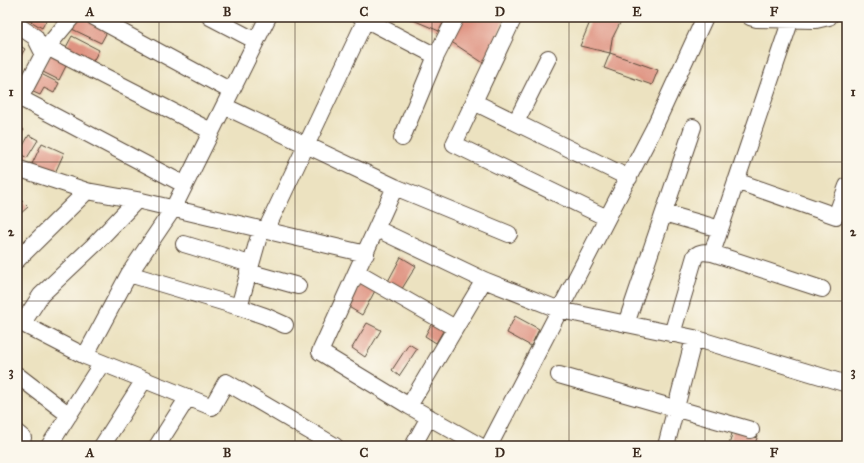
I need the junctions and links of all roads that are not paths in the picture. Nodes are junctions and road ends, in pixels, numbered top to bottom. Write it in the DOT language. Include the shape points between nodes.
graph roads {
  1 [pos="72,17"];
  2 [pos="94,17"];
  3 [pos="210,17"];
  4 [pos="268,17"];
  5 [pos="456,17"];
  6 [pos="514,17"];
  7 [pos="705,17"];
  8 [pos="750,17"];
  9 [pos="829,17"];
  10 [pos="365,18"];
  11 [pos="791,19"];
  12 [pos="17,25"];
  13 [pos="256,41"];
  14 [pos="47,47"];
  15 [pos="436,56"];
  16 [pos="548,58"];
  17 [pos="231,91"];
  18 [pos="19,99"];
  19 [pos="474,102"];
  20 [pos="224,106"];
  21 [pos="516,122"];
  22 [pos="693,127"];
  23 [pos="211,131"];
  24 [pos="402,138"];
  25 [pos="306,145"];
  26 [pos="19,171"];
  27 [pos="629,178"];
  28 [pos="736,181"];
  29 [pos="185,185"];
  30 [pos="847,186"];
  31 [pos="395,187"];
  32 [pos="87,191"];
  33 [pos="137,200"];
  34 [pos="173,210"];
  35 [pos="664,213"];
  36 [pos="607,218"];
  37 [pos="841,219"];
  38 [pos="376,229"];
  39 [pos="720,229"];
  40 [pos="263,230"];
  41 [pos="509,234"];
  42 [pos="184,244"];
  43 [pos="712,253"];
  44 [pos="366,254"];
  45 [pos="17,260"];
  46 [pos="249,268"];
  47 [pos="357,272"];
  48 [pos="129,274"];
  49 [pos="484,280"];
  50 [pos="298,286"];
  51 [pos="822,289"];
  52 [pos="239,307"];
  53 [pos="560,310"];
  54 [pos="20,323"];
  55 [pos="626,324"];
  56 [pos="285,325"];
  57 [pos="455,328"];
  58 [pos="672,334"];
  59 [pos="694,338"];
  60 [pos="85,356"];
  61 [pos="102,363"];
  62 [pos="17,375"];
  63 [pos="559,375"];
  64 [pos="144,380"];
  65 [pos="847,384"];
  66 [pos="188,397"];
  67 [pos="409,406"];
  68 [pos="676,409"];
  69 [pos="68,415"];
  70 [pos="429,417"];
  71 [pos="751,430"];
  72 [pos="48,446"];
  73 [pos="102,446"];
  74 [pos="157,446"];
  75 [pos="335,446"];
  76 [pos="413,446"];
  77 [pos="480,446"];
  78 [pos="489,446"];
  79 [pos="666,446"];
  1 -- 14 [label="street"];
  2 -- 17 [label="street"];
  3 -- 13 [label="street"];
  4 -- 13 [label="street"];
  5 -- 15 [label="street"];
  6 -- 19 [label="street"];
  7 -- 27 [label="street" via="654,130"];
  8 -- 11 [label="street"];
  9 -- 11 [label="street" via="816,20"];
  10 -- 15 [label="street"];
  10 -- 25 [label="street"];
  11 -- 28 [label="street"];
  12 -- 14 [label="street" via="35,37 43,53"];
  13 -- 17 [label="street"];
  14 -- 18 [label="street"];
  14 -- 23 [label="street"];
  15 -- 24 [label="street"];
  16 -- 21 [label="street"];
  17 -- 20 [label="street"];
  18 -- 29 [label="street"];
  19 -- 21 [label="street"];
  19 -- 36 [label="street" via="454,144"];
  20 -- 23 [label="street"];
  20 -- 25 [label="street"];
  21 -- 27 [label="street"];
  22 -- 35 [label="street"];
  23 -- 29 [label="street"];
  25 -- 31 [label="street"];
  25 -- 40 [label="street"];
  26 -- 32 [label="street"];
  27 -- 36 [label="street"];
  28 -- 37 [label="street"];
  28 -- 39 [label="street"];
  29 -- 34 [label="street"];
  30 -- 37 [label="street"];
  31 -- 38 [label="street"];
  31 -- 41 [label="street"];
  32 -- 33 [label="street"];
  32 -- 45 [label="street"];
  33 -- 34 [label="street"];
  33 -- 54 [label="street" via="93,246 41,294"];
  34 -- 40 [label="street"];
  34 -- 48 [label="street"];
  35 -- 39 [label="street"];
  35 -- 55 [label="street"];
  36 -- 53 [label="street"];
  38 -- 44 [label="street"];
  38 -- 49 [label="street"];
  39 -- 43 [label="street"];
  40 -- 44 [label="street"];
  40 -- 46 [label="street"];
  42 -- 46 [label="street"];
  43 -- 51 [label="street"];
  43 -- 58 [label="street" via="703,252 695,256"];
  44 -- 47 [label="street"];
  46 -- 50 [label="street"];
  46 -- 52 [label="street"];
  47 -- 57 [label="street"];
  47 -- 67 [label="street" via="320,352"];
  48 -- 52 [label="street"];
  48 -- 60 [label="street"];
  49 -- 53 [label="street"];
  49 -- 57 [label="street"];
  52 -- 56 [label="street"];
  53 -- 55 [label="street"];
  53 -- 78 [label="street"];
  54 -- 60 [label="street"];
  55 -- 58 [label="street"];
  57 -- 67 [label="street"];
  58 -- 59 [label="street"];
  59 -- 65 [label="street"];
  59 -- 68 [label="street"];
  60 -- 61 [label="street"];
  61 -- 64 [label="street"];
  61 -- 69 [label="street"];
  62 -- 69 [label="street"];
  63 -- 68 [label="street"];
  64 -- 66 [label="street"];
  64 -- 73 [label="street"];
  66 -- 74 [label="street"];
  66 -- 75 [label="street" via="212,406 226,382"];
  67 -- 70 [label="street"];
  68 -- 71 [label="street"];
  68 -- 79 [label="street"];
  69 -- 72 [label="street"];
  70 -- 76 [label="street"];
  70 -- 77 [label="street"];
}
